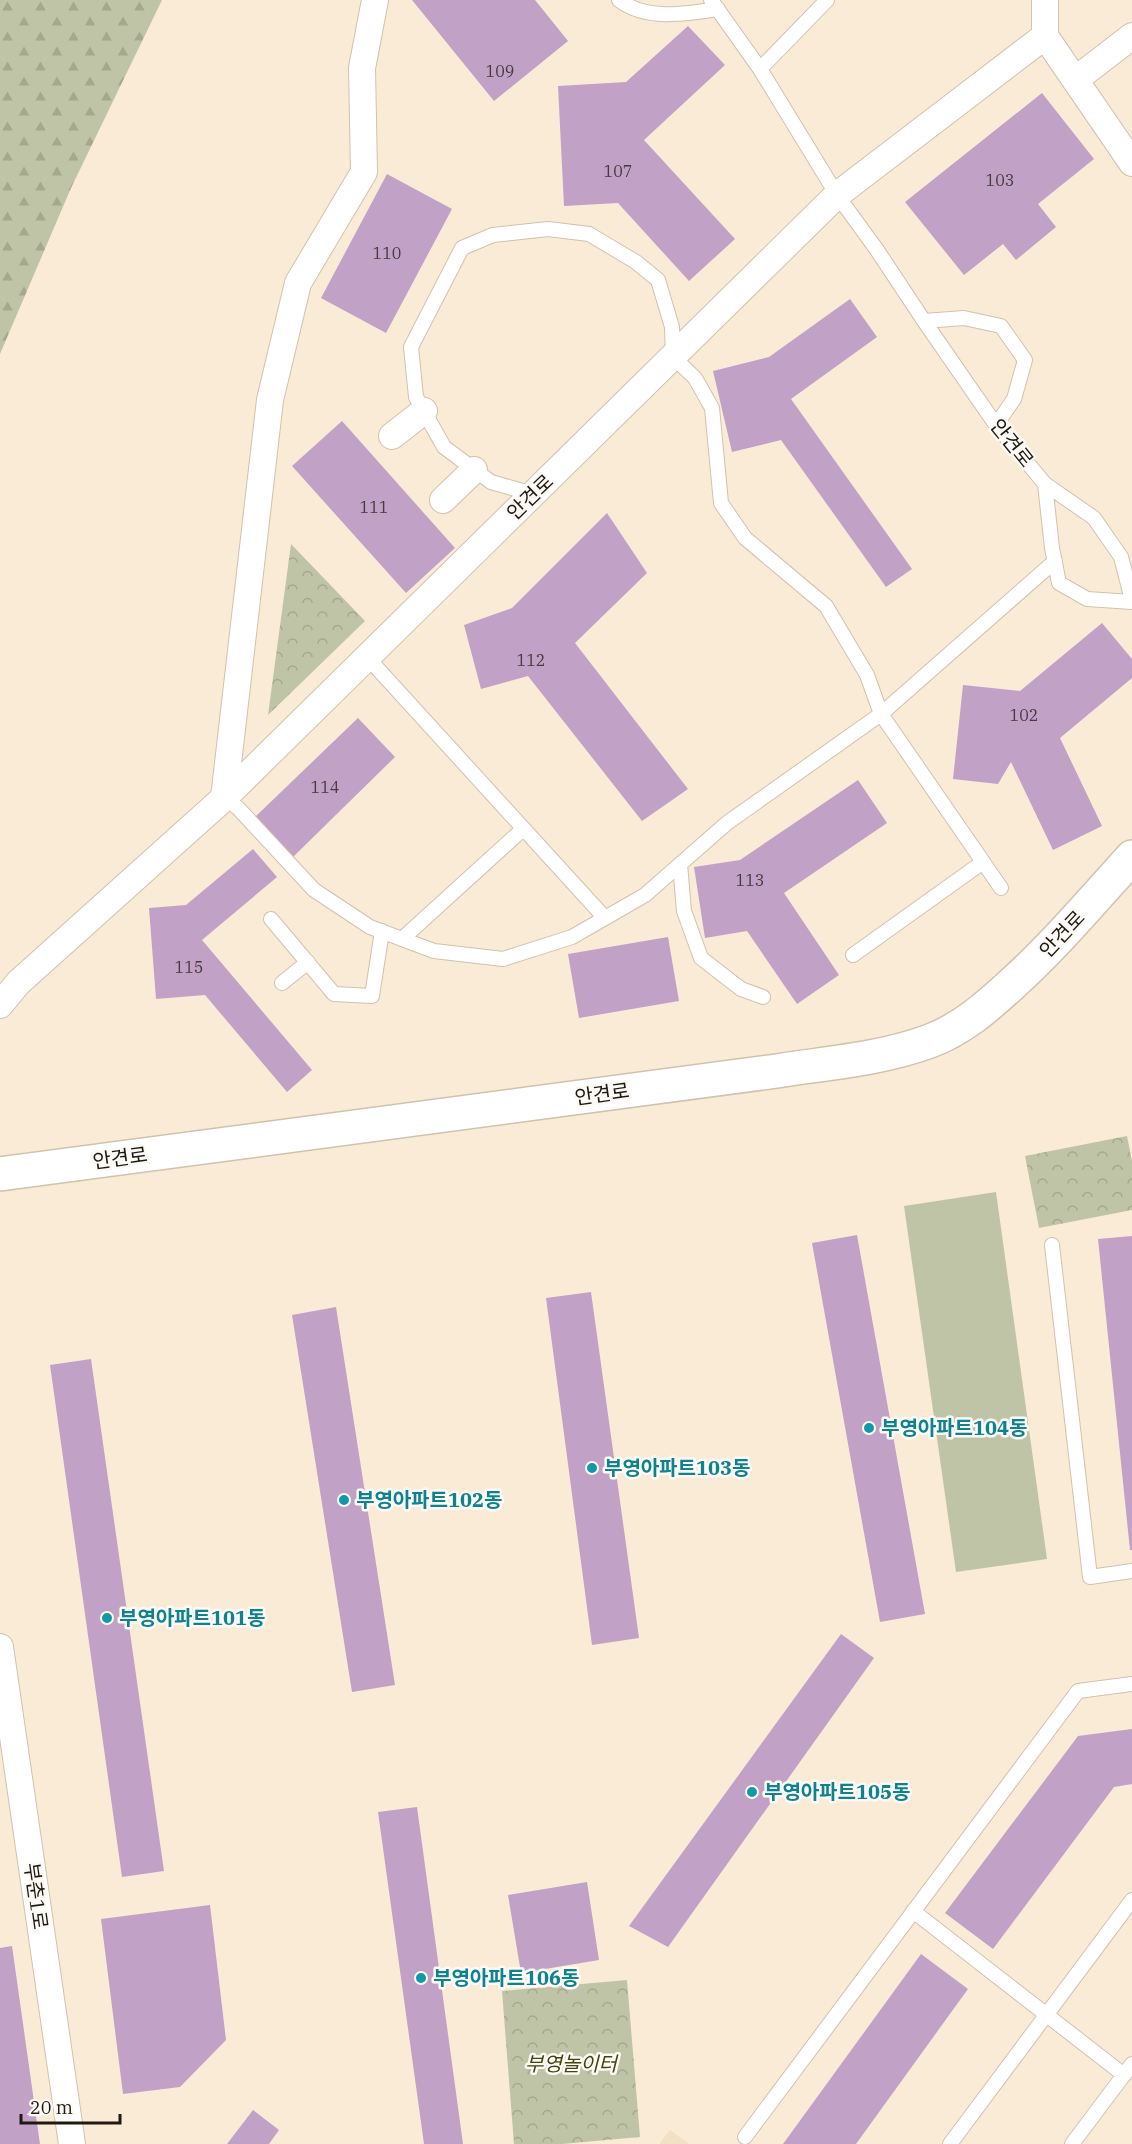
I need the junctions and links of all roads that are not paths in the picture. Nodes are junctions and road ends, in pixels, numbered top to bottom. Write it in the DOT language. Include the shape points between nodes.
graph roads {
  1 [pos="375,0"];
  2 [pos="619,0"];
  3 [pos="826,0"];
  4 [pos="1045,0"];
  5 [pos="715,4"];
  6 [pos="1045,36"];
  7 [pos="1132,36"];
  8 [pos="760,69"];
  9 [pos="1075,80"];
  10 [pos="1132,163"];
  11 [pos="837,195"];
  12 [pos="924,321"];
  13 [pos="673,357"];
  14 [pos="424,411"];
  15 [pos="996,425"];
  16 [pos="392,436"];
  17 [pos="474,470"];
  18 [pos="1046,484"];
  19 [pos="533,494"];
  20 [pos="443,500"];
  21 [pos="1054,561"];
  22 [pos="1132,601"];
  23 [pos="367,657"];
  24 [pos="881,714"];
  25 [pos="224,798"];
  26 [pos="523,829"];
  27 [pos="1132,858"];
  28 [pos="983,862"];
  29 [pos="681,864"];
  30 [pos="1001,888"];
  31 [pos="605,918"];
  32 [pos="271,919"];
  33 [pos="382,931"];
  34 [pos="402,939"];
  35 [pos="853,955"];
  36 [pos="308,962"];
  37 [pos="282,983"];
  38 [pos="763,998"];
  39 [pos="0,1005"];
  40 [pos="0,1174"];
  41 [pos="1052,1245"];
  42 [pos="1132,1571"];
  43 [pos="0,1647"];
  44 [pos="1132,1684"];
  45 [pos="1132,1900"];
  46 [pos="913,1911"];
  47 [pos="1045,2015"];
  48 [pos="1128,2070"];
  49 [pos="745,2137"];
  50 [pos="72,2144"];
  51 [pos="950,2144"];
  52 [pos="1072,2144"];
  1 -- 25 [label="street" via="362,68 364,172 298,283 270,400"];
  2 -- 5 [label="lane" via="628,8 673,16"];
  3 -- 8 [label="lane"];
  4 -- 6 [label="street"];
  5 -- 8 [label="lane, 안견로"];
  6 -- 9 [label="street"];
  6 -- 11 [label="street, 안견로"];
  7 -- 9 [label="street"];
  8 -- 11 [label="lane, 안견로"];
  9 -- 10 [label="street"];
  11 -- 12 [label="lane, 안견로"];
  11 -- 13 [label="street, 안견로"];
  12 -- 15 [label="lane, 안견로"];
  12 -- 15 [label="lane" via="964,318 1001,326 1025,360 1014,399"];
  13 -- 14 [label="lane" via="672,327 658,280 636,262 589,234 548,229 493,235 462,248 411,347 416,397"];
  13 -- 19 [label="street, 안견로"];
  13 -- 24 [label="lane" via="695,378 712,408 721,503 746,538 826,606 867,675"];
  14 -- 16 [label="street"];
  14 -- 17 [label="lane" via="444,447"];
  15 -- 18 [label="lane, 안견로"];
  17 -- 19 [label="lane" via="491,482"];
  17 -- 20 [label="street"];
  18 -- 21 [label="lane, 안견로"];
  18 -- 22 [label="lane" via="1094,518 1121,557"];
  19 -- 23 [label="street, 안견로"];
  21 -- 22 [label="lane, 안견로" via="1059,583 1087,599"];
  21 -- 24 [label="lane"];
  23 -- 25 [label="street, 안견로"];
  23 -- 26 [label="lane"];
  24 -- 28 [label="lane"];
  24 -- 29 [label="lane" via="727,823"];
  25 -- 33 [label="lane" via="238,808 314,890"];
  25 -- 39 [label="street, 안견로" via="18,982"];
  26 -- 31 [label="lane"];
  26 -- 34 [label="lane"];
  27 -- 40 [label="main road, 안견로" via="1041,957 996,999 954,1030 930,1041 777,1071"];
  28 -- 30 [label="lane"];
  28 -- 35 [label="lane"];
  29 -- 31 [label="lane" via="645,896"];
  29 -- 38 [label="lane" via="684,910 701,958 741,989"];
  31 -- 34 [label="lane" via="572,937 503,959 434,951"];
  32 -- 36 [label="lane"];
  33 -- 34 [label="lane"];
  33 -- 36 [label="lane" via="372,996 334,994"];
  36 -- 37 [label="lane"];
  41 -- 42 [label="lane" via="1090,1577"];
  43 -- 50 [label="street, 부춘1로"];
  44 -- 46 [label="lane" via="1078,1690"];
  45 -- 47 [label="lane"];
  46 -- 47 [label="lane"];
  46 -- 49 [label="lane"];
  47 -- 48 [label="lane"];
  47 -- 51 [label="lane"];
  48 -- 52 [label="lane"];
}
